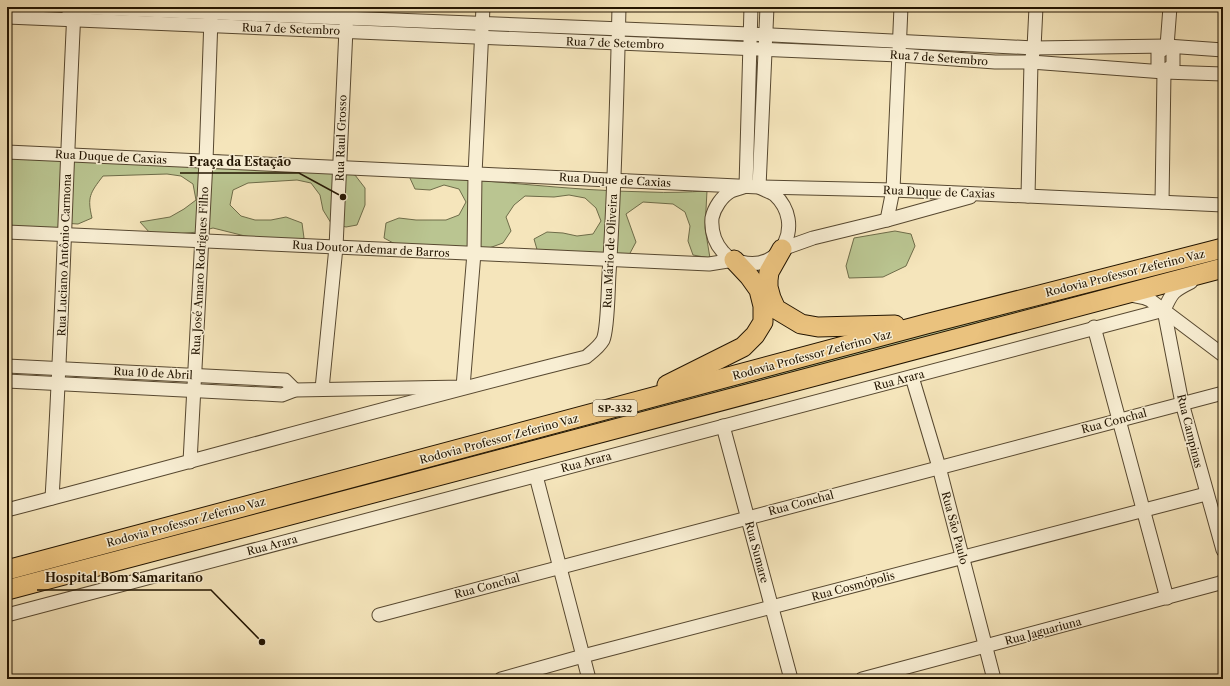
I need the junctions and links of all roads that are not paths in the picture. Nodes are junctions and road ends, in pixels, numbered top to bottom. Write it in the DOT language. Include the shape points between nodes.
graph roads {
  1 [pos="66,7"];
  2 [pos="482,7"];
  3 [pos="619,7"];
  4 [pos="751,7"];
  5 [pos="767,7"];
  6 [pos="900,7"];
  7 [pos="1036,7"];
  8 [pos="1170,7"];
  9 [pos="74,11"];
  10 [pos="211,15"];
  11 [pos="7,17"];
  12 [pos="346,19"];
  13 [pos="482,24"];
  14 [pos="619,29"];
  15 [pos="750,34"];
  16 [pos="766,35"];
  17 [pos="481,37"];
  18 [pos="899,41"];
  19 [pos="618,43"];
  20 [pos="1166,46"];
  21 [pos="750,48"];
  22 [pos="1034,48"];
  23 [pos="765,49"];
  24 [pos="1223,50"];
  25 [pos="899,55"];
  26 [pos="1031,62"];
  27 [pos="1164,72"];
  28 [pos="1223,74"];
  29 [pos="7,152"];
  30 [pos="67,155"];
  31 [pos="206,161"];
  32 [pos="340,168"];
  33 [pos="475,174"];
  34 [pos="614,181"];
  35 [pos="752,187"];
  36 [pos="893,190"];
  37 [pos="981,194"];
  38 [pos="1028,196"];
  39 [pos="1162,202"];
  40 [pos="1223,205"];
  41 [pos="887,220"];
  42 [pos="7,232"];
  43 [pos="64,235"];
  44 [pos="201,241"];
  45 [pos="336,247"];
  46 [pos="1223,248"];
  47 [pos="782,249"];
  48 [pos="474,254"];
  49 [pos="610,260"];
  50 [pos="734,260"];
  51 [pos="1216,270"];
  52 [pos="1123,294"];
  53 [pos="1164,310"];
  54 [pos="926,324"];
  55 [pos="1094,327"];
  56 [pos="1223,355"];
  57 [pos="7,366"];
  58 [pos="60,368"];
  59 [pos="194,375"];
  60 [pos="912,377"];
  61 [pos="7,381"];
  62 [pos="59,383"];
  63 [pos="463,387"];
  64 [pos="322,389"];
  65 [pos="193,390"];
  66 [pos="295,390"];
  67 [pos="1223,393"];
  68 [pos="1182,403"];
  69 [pos="625,406"];
  70 [pos="1119,420"];
  71 [pos="724,426"];
  72 [pos="190,462"];
  73 [pos="939,467"];
  74 [pos="536,476"];
  75 [pos="1206,494"];
  76 [pos="52,498"];
  77 [pos="7,510"];
  78 [pos="1144,510"];
  79 [pos="748,517"];
  80 [pos="1223,550"];
  81 [pos="963,557"];
  82 [pos="560,566"];
  83 [pos="7,570"];
  84 [pos="1223,581"];
  85 [pos="7,590"];
  86 [pos="1167,598"];
  87 [pos="772,607"];
  88 [pos="7,615"];
  89 [pos="379,615"];
  90 [pos="986,646"];
  91 [pos="583,656"];
  92 [pos="501,679"];
  93 [pos="589,679"];
  94 [pos="791,679"];
  95 [pos="862,679"];
  96 [pos="994,679"];
  1 -- 9 [label="street, Rua 7 de Setembro"];
  2 -- 13 [label="street"];
  3 -- 14 [label="street, Rua Mário de Oliveira"];
  4 -- 15 [label="street"];
  5 -- 16 [label="street"];
  6 -- 18 [label="street"];
  7 -- 22 [label="street"];
  8 -- 20 [label="street"];
  9 -- 10 [label="street, Rua 7 de Setembro"];
  9 -- 11 [label="street, Rua 7 de Setembro"];
  9 -- 30 [label="street, Rua Luciano Antônio Carmona"];
  10 -- 12 [label="street, Rua 7 de Setembro"];
  10 -- 31 [label="street, Rua José Amaro Rodrigues Filho"];
  12 -- 13 [label="street, Rua 7 de Setembro"];
  12 -- 17 [label="street, Rua 7 de Setembro"];
  12 -- 32 [label="street, Rua Raul Grosso"];
  13 -- 14 [label="street, Rua 7 de Setembro"];
  13 -- 17 [label="street"];
  14 -- 15 [label="street, Rua 7 de Setembro"];
  14 -- 19 [label="street, Rua Mário de Oliveira"];
  15 -- 16 [label="street, Rua 7 de Setembro"];
  15 -- 21 [label="street"];
  16 -- 18 [label="street, Rua 7 de Setembro"];
  16 -- 23 [label="street"];
  17 -- 19 [label="street, Rua 7 de Setembro"];
  17 -- 33 [label="street"];
  18 -- 22 [label="street, Rua 7 de Setembro"];
  18 -- 25 [label="street"];
  19 -- 21 [label="street, Rua 7 de Setembro"];
  19 -- 34 [label="street, Rua Mário de Oliveira"];
  20 -- 22 [label="street, Rua 7 de Setembro"];
  20 -- 24 [label="street, Rua 7 de Setembro"];
  20 -- 27 [label="street" via="1158,53 1158,65"];
  21 -- 23 [label="street, Rua 7 de Setembro"];
  21 -- 35 [label="street"];
  22 -- 26 [label="street"];
  23 -- 25 [label="street, Rua 7 de Setembro"];
  23 -- 35 [label="street"];
  25 -- 26 [label="street, Rua 7 de Setembro"];
  25 -- 36 [label="street"];
  26 -- 27 [label="street, Rua 7 de Setembro"];
  26 -- 38 [label="street"];
  27 -- 28 [label="street, Rua 7 de Setembro"];
  27 -- 39 [label="street"];
  29 -- 30 [label="street, Rua Duque de Caxias"];
  30 -- 31 [label="street, Rua Duque de Caxias"];
  30 -- 43 [label="street, Rua Luciano Antônio Carmona"];
  31 -- 32 [label="street, Rua Duque de Caxias"];
  31 -- 44 [label="street, Rua José Amaro Rodrigues Filho"];
  32 -- 33 [label="street, Rua Duque de Caxias"];
  32 -- 45 [label="street, Rua Raul Grosso"];
  33 -- 34 [label="street, Rua Duque de Caxias"];
  33 -- 48 [label="street"];
  34 -- 35 [label="street, Rua Duque de Caxias"];
  34 -- 49 [label="street, Rua Mário de Oliveira"];
  35 -- 36 [label="street, Rua Duque de Caxias"];
  35 -- 47 [label="street" via="775,194 785,207 790,222 788,236"];
  35 -- 50 [label="street" via="731,191 718,203 712,217 712,232 717,245 724,254"];
  36 -- 37 [label="street, Rua Duque de Caxias"];
  36 -- 41 [label="street"];
  37 -- 38 [label="street, Rua Duque de Caxias"];
  37 -- 41 [label="street"];
  38 -- 39 [label="street, Rua Duque de Caxias"];
  39 -- 40 [label="street, Rua Duque de Caxias"];
  41 -- 47 [label="street" via="813,238"];
  42 -- 43 [label="street, Rua Doutor Ademar de Barros"];
  43 -- 44 [label="street, Rua Doutor Ademar de Barros"];
  43 -- 58 [label="street, Rua Luciano Antônio Carmona"];
  44 -- 45 [label="street, Rua Doutor Ademar de Barros"];
  44 -- 59 [label="street, Rua José Amaro Rodrigues Filho"];
  45 -- 48 [label="street, Rua Doutor Ademar de Barros"];
  45 -- 64 [label="street, Rua Raul Grosso"];
  46 -- 54 [label="highway, Rodovia Professor Zeferino Vaz / SP-332"];
  47 -- 50 [label="street" via="772,258 762,262 748,264"];
  47 -- 54 [label="highway" via="770,272 768,287 776,309 801,324 818,327"];
  48 -- 49 [label="street, Rua Doutor Ademar de Barros"];
  48 -- 63 [label="street"];
  49 -- 50 [label="street, Rua Doutor Ademar de Barros" via="710,264"];
  49 -- 63 [label="street, Rua Mário de Oliveira" via="603,339 596,349 586,357"];
  50 -- 69 [label="highway" via="759,290 763,322 755,336 743,347"];
  51 -- 52 [label="highway, Rodovia Professor Zeferino Vaz / SP-332"];
  51 -- 53 [label="street" via="1178,288 1171,294"];
  52 -- 53 [label="street" via="1145,298"];
  52 -- 85 [label="highway, Rodovia Professor Zeferino Vaz / SP-332"];
  53 -- 55 [label="street, Rua Arara"];
  53 -- 56 [label="street"];
  53 -- 68 [label="street, Rua Campinas"];
  54 -- 69 [label="highway, Rodovia Professor Zeferino Vaz / SP-332"];
  55 -- 60 [label="street, Rua Arara"];
  55 -- 70 [label="street"];
  57 -- 58 [label="street, Rua 10 de Abril"];
  58 -- 59 [label="street, Rua 10 de Abril"];
  58 -- 62 [label="street, Rua Luciano Antônio Carmona"];
  59 -- 65 [label="street, Rua José Amaro Rodrigues Filho"];
  59 -- 66 [label="street, Rua 10 de Abril" via="285,380"];
  60 -- 71 [label="street, Rua Arara"];
  60 -- 73 [label="street, Rua São Paulo"];
  61 -- 62 [label="street, Rua 10 de Abril"];
  62 -- 65 [label="street, Rua 10 de Abril"];
  62 -- 76 [label="street, Rua Luciano Antônio Carmona"];
  63 -- 64 [label="street, Rua 10 de Abril"];
  63 -- 72 [label="street"];
  64 -- 66 [label="street, Rua 10 de Abril"];
  65 -- 66 [label="street, Rua 10 de Abril" via="282,395"];
  65 -- 72 [label="street, Rua José Amaro Rodrigues Filho"];
  67 -- 68 [label="street, Rua Conchal"];
  68 -- 70 [label="street, Rua Conchal"];
  68 -- 75 [label="street, Rua Campinas"];
  69 -- 83 [label="highway, Rodovia Professor Zeferino Vaz / SP-332"];
  70 -- 73 [label="street, Rua Conchal"];
  70 -- 78 [label="street"];
  71 -- 74 [label="street, Rua Arara"];
  71 -- 79 [label="street, Rua Sumare"];
  72 -- 76 [label="street"];
  73 -- 79 [label="street, Rua Conchal"];
  73 -- 81 [label="street, Rua São Paulo"];
  74 -- 82 [label="street"];
  74 -- 88 [label="street, Rua Arara"];
  75 -- 78 [label="street, Rua Cosmópolis"];
  75 -- 80 [label="street, Rua Campinas"];
  76 -- 77 [label="street"];
  78 -- 81 [label="street, Rua Cosmópolis"];
  78 -- 86 [label="street"];
  79 -- 82 [label="street, Rua Conchal"];
  79 -- 87 [label="street, Rua Sumare"];
  81 -- 87 [label="street, Rua Cosmópolis"];
  81 -- 90 [label="street, Rua São Paulo"];
  82 -- 89 [label="street, Rua Conchal"];
  82 -- 91 [label="street"];
  84 -- 86 [label="street, Rua Jaguariuna"];
  86 -- 90 [label="street, Rua Jaguariuna"];
  87 -- 91 [label="street, Rua Cosmópolis"];
  87 -- 94 [label="street, Rua Sumare"];
  90 -- 95 [label="street, Rua Jaguariuna"];
  90 -- 96 [label="street, Rua São Paulo"];
  91 -- 92 [label="street, Rua Cosmópolis"];
  91 -- 93 [label="street"];
}
